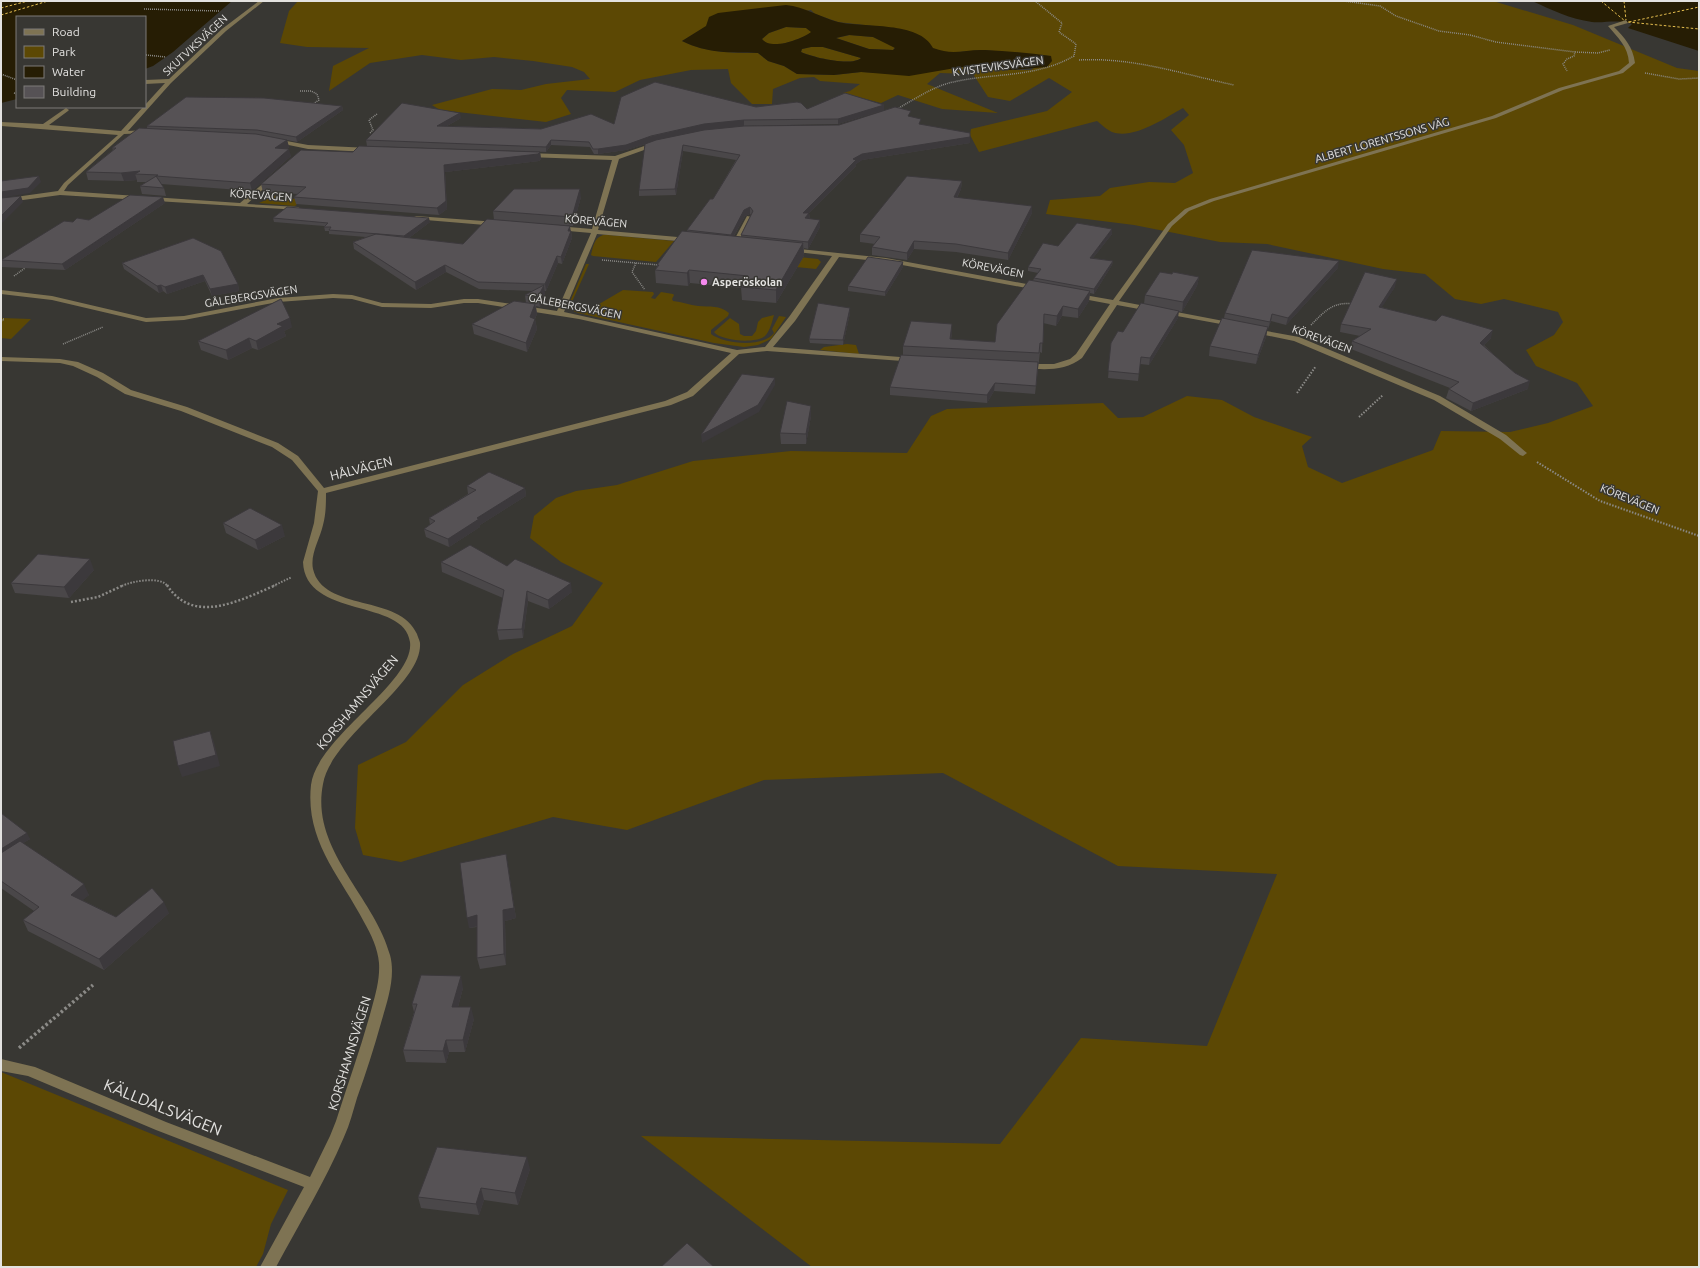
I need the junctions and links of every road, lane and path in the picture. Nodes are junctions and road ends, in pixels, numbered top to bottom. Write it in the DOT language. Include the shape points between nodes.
graph roads {
  1 [pos="262,1"];
  2 [pos="1035,1"];
  3 [pos="1344,1"];
  4 [pos="144,9"];
  5 [pos="219,11"];
  6 [pos="1626,22"];
  7 [pos="1627,44"];
  8 [pos="1575,52"];
  9 [pos="146,55"];
  10 [pos="166,57"];
  11 [pos="1079,60"];
  12 [pos="1626,70"];
  13 [pos="1,74"];
  14 [pos="1699,78"];
  15 [pos="16,80"];
  16 [pos="170,81"];
  17 [pos="146,82"];
  18 [pos="1581,84"];
  19 [pos="1234,85"];
  20 [pos="300,91"];
  21 [pos="311,105"];
  22 [pos="146,108"];
  23 [pos="146,108"];
  24 [pos="66,110"];
  25 [pos="891,112"];
  26 [pos="1,124"];
  27 [pos="44,126"];
  28 [pos="373,130"];
  29 [pos="379,130"];
  30 [pos="123,133"];
  31 [pos="156,133"];
  32 [pos="266,139"];
  33 [pos="661,142"];
  34 [pos="308,146"];
  35 [pos="378,150"];
  36 [pos="302,152"];
  37 [pos="521,155"];
  38 [pos="616,158"];
  39 [pos="278,173"];
  40 [pos="60,193"];
  41 [pos="1,200"];
  42 [pos="242,204"];
  43 [pos="304,209"];
  44 [pos="412,217"];
  45 [pos="749,217"];
  46 [pos="505,224"];
  47 [pos="550,228"];
  48 [pos="595,231"];
  49 [pos="680,239"];
  50 [pos="694,240"];
  51 [pos="735,244"];
  52 [pos="785,249"];
  53 [pos="837,255"];
  54 [pos="584,259"];
  55 [pos="636,263"];
  56 [pos="1046,289"];
  57 [pos="645,290"];
  58 [pos="1,292"];
  59 [pos="1070,294"];
  60 [pos="1117,302"];
  61 [pos="1357,305"];
  62 [pos="560,313"];
  63 [pos="128,317"];
  64 [pos="1,319"];
  65 [pos="1,322"];
  66 [pos="1296,339"];
  67 [pos="62,344"];
  68 [pos="767,349"];
  69 [pos="736,352"];
  70 [pos="1327,352"];
  71 [pos="1,359"];
  72 [pos="922,360"];
  73 [pos="1019,366"];
  74 [pos="1398,381"];
  75 [pos="1297,392"];
  76 [pos="1359,417"];
  77 [pos="1523,453"];
  78 [pos="322,491"];
  79 [pos="1699,536"];
  80 [pos="308,567"];
  81 [pos="71,602"];
  82 [pos="93,984"];
  83 [pos="3,1065"];
  84 [pos="312,1184"];
  85 [pos="268,1267"];
  1 -- 16 [label="street, SKUTVIKSVÄGEN" via="224,30"];
  2 -- 25 [label="path, KVISTEVIKSVÄGEN" via="1062,23 1059,32 1076,44 1074,56 1064,63 1042,71 948,83"];
  3 -- 8 [label="path" via="1380,6 1396,16 1439,32"];
  4 -- 5 [label="path"];
  6 -- 7 [label="street" via="1611,26"];
  7 -- 8 [label="path" via="1605,52"];
  7 -- 12 [label="street" via="1632,63"];
  8 -- 18 [label="path" via="1574,56 1565,61 1564,67"];
  9 -- 10 [label="path"];
  11 -- 19 [label="path" via="1107,58 1140,62"];
  12 -- 14 [label="path" via="1673,78"];
  12 -- 18 [label="street, ALBERT LORENTSSONS VÄG"];
  13 -- 15 [label="path"];
  16 -- 17 [label="street"];
  16 -- 23 [label="street, SKUTVIKSVÄGEN"];
  18 -- 60 [label="street, ALBERT LORENTSSONS VÄG" via="1561,89 1488,119 1196,206 1180,215 1170,226 1132,275"];
  20 -- 21 [label="path" via="315,92 319,97 319,100"];
  22 -- 30 [label="street, SKUTVIKSVÄGEN"];
  24 -- 27 [label="street"];
  26 -- 27 [label="street"];
  27 -- 30 [label="street"];
  28 -- 29 [label="path"];
  30 -- 31 [label="street"];
  30 -- 40 [label="street, SKUTVIKSVÄGEN" via="66,184"];
  32 -- 34 [label="street"];
  33 -- 38 [label="street"];
  34 -- 35 [label="street"];
  34 -- 36 [label="street"];
  37 -- 38 [label="street"];
  38 -- 48 [label="street"];
  39 -- 42 [label="street"];
  40 -- 41 [label="street, KÖREVÄGEN"];
  40 -- 42 [label="street, KÖREVÄGEN"];
  42 -- 43 [label="street, KÖREVÄGEN"];
  44 -- 46 [label="street"];
  45 -- 51 [label="street"];
  47 -- 48 [label="street, KÖREVÄGEN"];
  48 -- 49 [label="street, KÖREVÄGEN"];
  48 -- 54 [label="street"];
  49 -- 50 [label="street, KÖREVÄGEN"];
  49 -- 55 [label="path" via="660,265"];
  52 -- 53 [label="street, KÖREVÄGEN"];
  53 -- 56 [label="street, KÖREVÄGEN" via="886,260"];
  53 -- 68 [label="street" via="792,319"];
  54 -- 55 [label="path"];
  54 -- 62 [label="street"];
  55 -- 57 [label="path" via="632,272"];
  58 -- 63 [label="street, GÅLEBERGSVÄGEN" via="52,298"];
  59 -- 60 [label="street, KÖREVÄGEN"];
  60 -- 66 [label="street, KÖREVÄGEN"];
  60 -- 73 [label="street" via="1074,361 1054,367"];
  61 -- 66 [label="path" via="1336,302"];
  62 -- 63 [label="street, GÅLEBERGSVÄGEN" via="478,301 431,306 382,305 352,297 333,296 278,300 184,318 146,320"];
  62 -- 69 [label="street, GÅLEBERGSVÄGEN"];
  63 -- 67 [label="path"];
  64 -- 65 [label="path" via="4,319"];
  66 -- 70 [label="street, KÖREVÄGEN"];
  68 -- 69 [label="street, GÅLEBERGSVÄGEN"];
  68 -- 72 [label="street, GÅLEBERGSVÄGEN"];
  69 -- 78 [label="street, HÅLVÄGEN" via="690,394 668,403"];
  70 -- 74 [label="street, KÖREVÄGEN"];
  70 -- 75 [label="path"];
  71 -- 78 [label="street, HÅLVÄGEN" via="75,364 128,392 184,409 275,445 295,458"];
  74 -- 76 [label="path"];
  74 -- 77 [label="street, KÖREVÄGEN" via="1461,411 1503,437"];
  77 -- 79 [label="path, KÖREVÄGEN" via="1600,501"];
  78 -- 80 [label="street" via="319,523"];
  80 -- 81 [label="path" via="265,590 202,608 182,602 174,596 165,582 159,580 127,583 98,597"];
  80 -- 84 [label="street, KORSHAMNSVÄGEN" via="310,578 319,588 401,620 411,631 415,642 414,652 401,676 331,751 323,765 315,794 316,816 324,845 340,876 373,926 384,956 386,970 372,1033 338,1135"];
  82 -- 83 [label="path" via="22,1045"];
  83 -- 84 [label="street, KÄLLDALSVÄGEN" via="30,1071 161,1126"];
  84 -- 85 [label="street, KORSHAMNSVÄGEN"];
}
